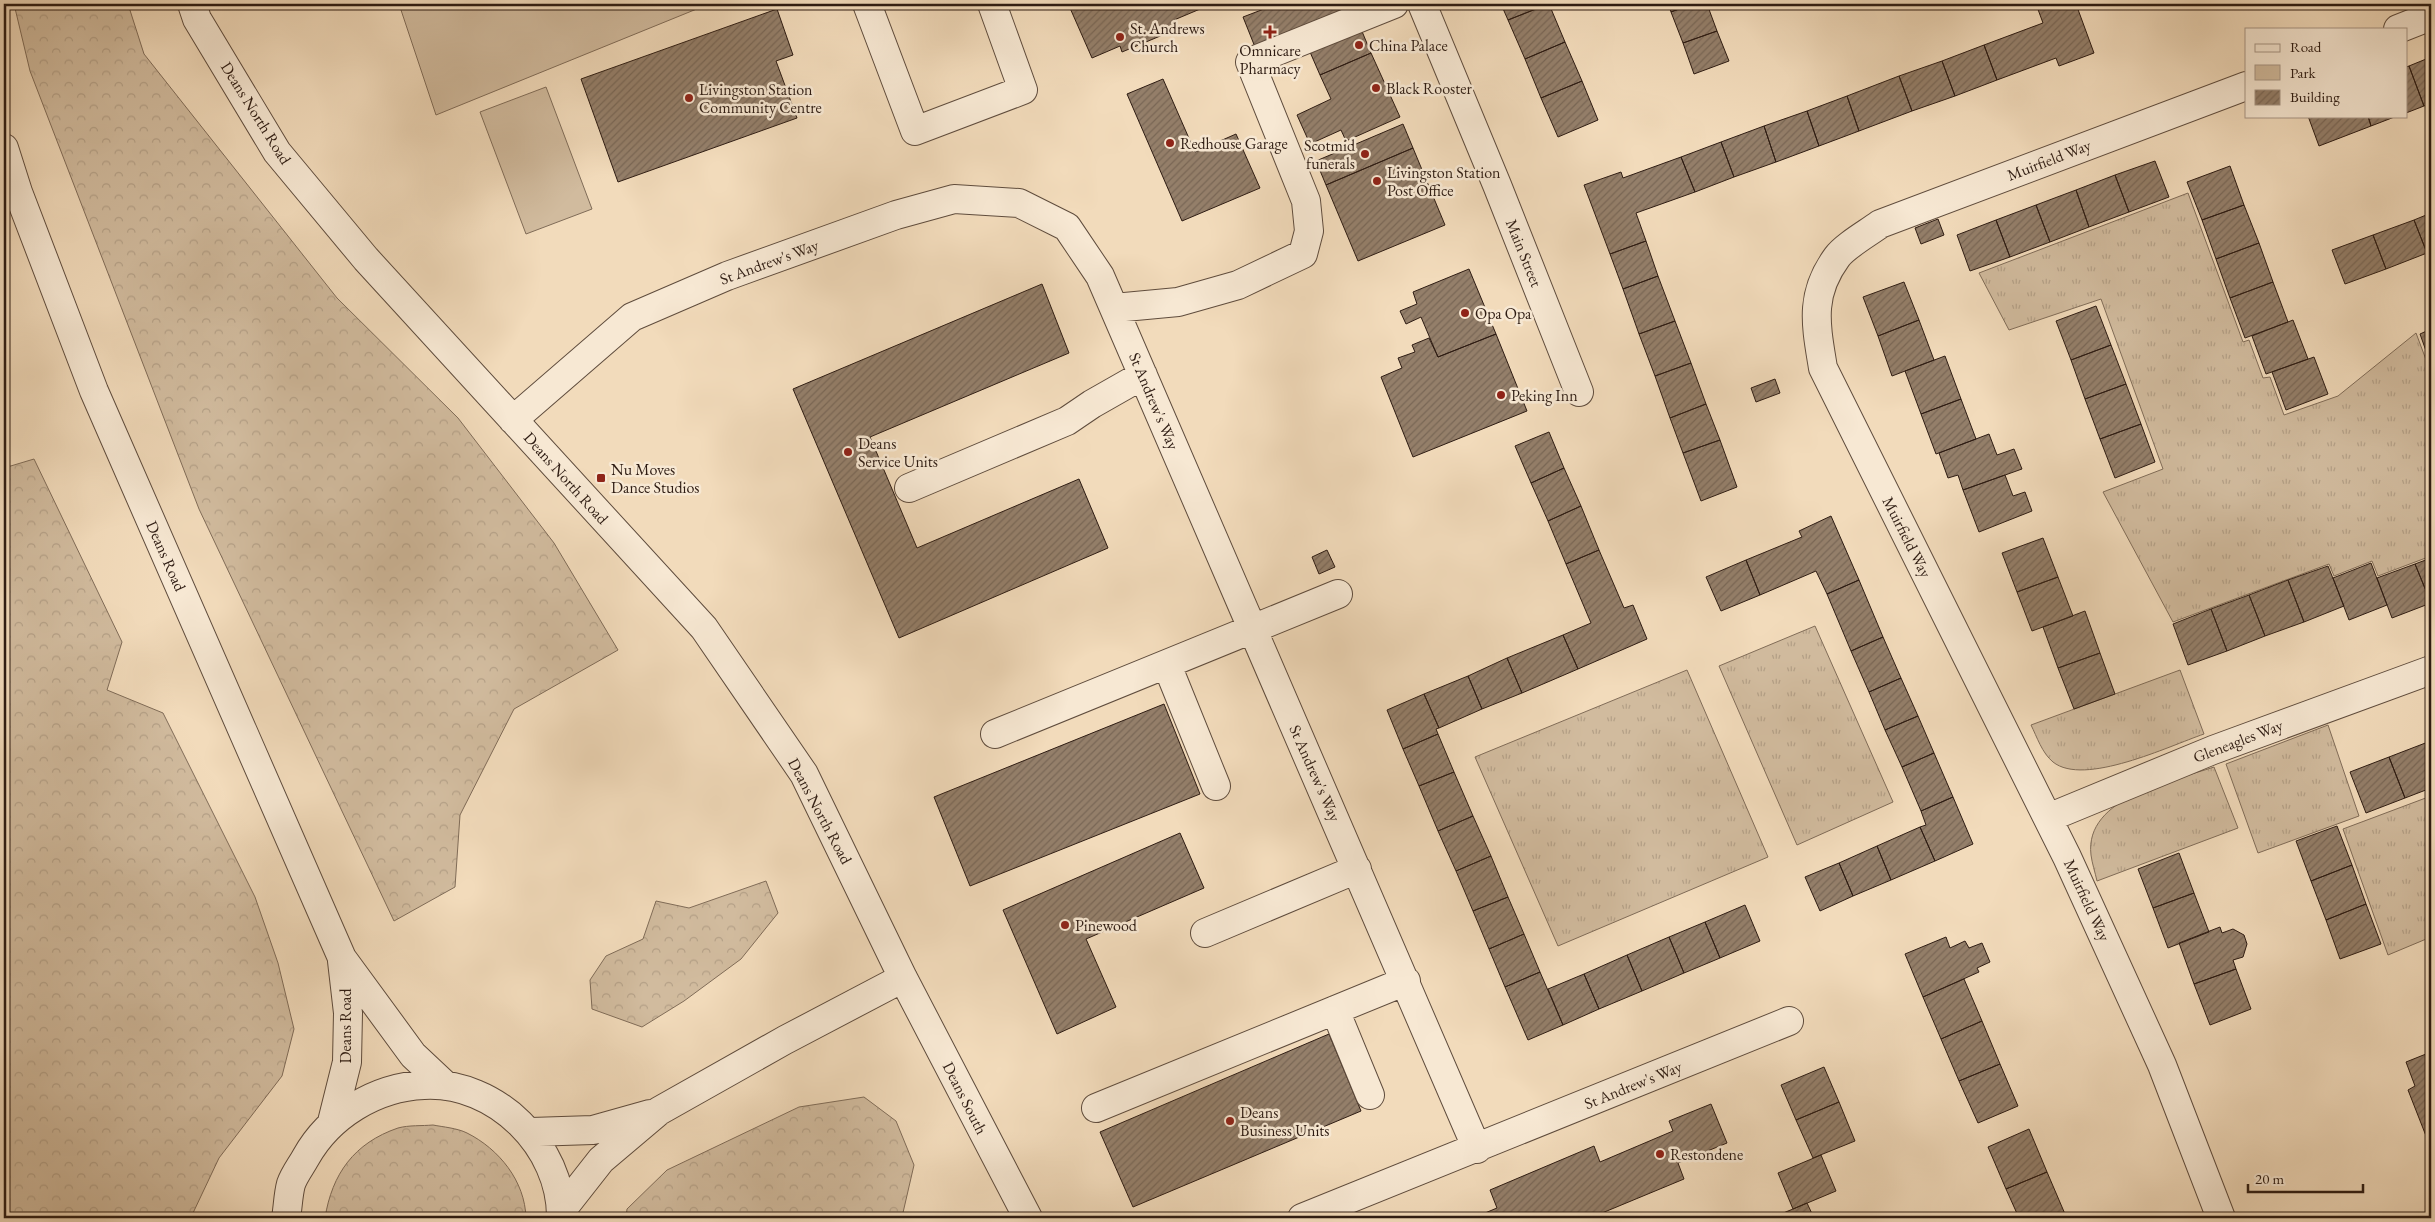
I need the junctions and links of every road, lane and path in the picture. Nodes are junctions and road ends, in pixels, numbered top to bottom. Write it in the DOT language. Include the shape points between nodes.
graph roads {
  1 [pos="192,4"];
  2 [pos="867,4"];
  3 [pos="992,4"];
  4 [pos="1394,4"];
  5 [pos="1422,4"];
  6 [pos="2431,16"];
  7 [pos="2401,28"];
  8 [pos="2245,86"];
  9 [pos="4,148"];
  10 [pos="11,195"];
  11 [pos="1114,308"];
  12 [pos="1142,375"];
  13 [pos="1579,392"];
  14 [pos="513,420"];
  15 [pos="909,488"];
  16 [pos="1338,594"];
  17 [pos="1252,630"];
  18 [pos="1167,665"];
  19 [pos="2431,670"];
  20 [pos="995,734"];
  21 [pos="1216,786"];
  22 [pos="2048,818"];
  23 [pos="1357,869"];
  24 [pos="1205,933"];
  25 [pos="342,958"];
  26 [pos="903,978"];
  27 [pos="1406,981"];
  28 [pos="1335,1010"];
  29 [pos="1789,1022"];
  30 [pos="446,1086"];
  31 [pos="1370,1095"];
  32 [pos="1096,1108"];
  33 [pos="659,1111"];
  34 [pos="332,1122"];
  35 [pos="531,1132"];
  36 [pos="1477,1149"];
  37 [pos="561,1215"];
  38 [pos="286,1218"];
  39 [pos="1028,1218"];
  40 [pos="1302,1218"];
  41 [pos="2222,1218"];
  1 -- 14 [label="street, Deans North Road" via="197,18 277,152 366,259"];
  2 -- 3 [label="street" via="915,131 1023,90"];
  4 -- 11 [label="street" via="1250,62 1306,201 1309,231 1303,254 1238,285 1178,302"];
  5 -- 13 [label="street, Main Street"];
  6 -- 7 [label="street"];
  8 -- 22 [label="street, Muirfield Way" via="1880,224 1837,256 1817,297 1817,331 1823,368"];
  9 -- 10 [label="street, Deans Road"];
  10 -- 25 [label="street, Deans Road"];
  11 -- 12 [label="street, St Andrew's Way"];
  11 -- 14 [label="street, St Andrew's Way" via="1100,276 1067,227 1019,202 954,199 896,215 736,273 632,317"];
  12 -- 15 [label="street" via="1067,421"];
  12 -- 17 [label="street, St Andrew's Way"];
  14 -- 26 [label="street, Deans North Road" via="704,628 804,774"];
  16 -- 17 [label="street"];
  17 -- 18 [label="street"];
  17 -- 23 [label="street, St Andrew's Way"];
  18 -- 20 [label="street"];
  18 -- 21 [label="street"];
  19 -- 22 [label="street, Gleneagles Way" via="2213,750"];
  22 -- 41 [label="street, Muirfield Way" via="2162,1065"];
  23 -- 24 [label="street"];
  23 -- 27 [label="street, St Andrew's Way"];
  25 -- 30 [label="street, Deans Road" via="413,1055"];
  25 -- 34 [label="street, Deans Road" via="348,1012 347,1062"];
  26 -- 33 [label="street"];
  26 -- 39 [label="street, Deans South"];
  27 -- 28 [label="street"];
  27 -- 36 [label="street, St Andrew's Way"];
  28 -- 31 [label="street"];
  28 -- 32 [label="street"];
  29 -- 36 [label="street, St Andrew's Way"];
  30 -- 34 [label="street" via="424,1084 391,1091 352,1108"];
  30 -- 35 [label="street" via="478,1095 507,1112"];
  33 -- 35 [label="street" via="593,1130"];
  33 -- 37 [label="street" via="601,1160"];
  34 -- 38 [label="street" via="315,1141 291,1183"];
  35 -- 37 [label="street" via="555,1173"];
  36 -- 40 [label="street, St Andrew's Way"];
}
